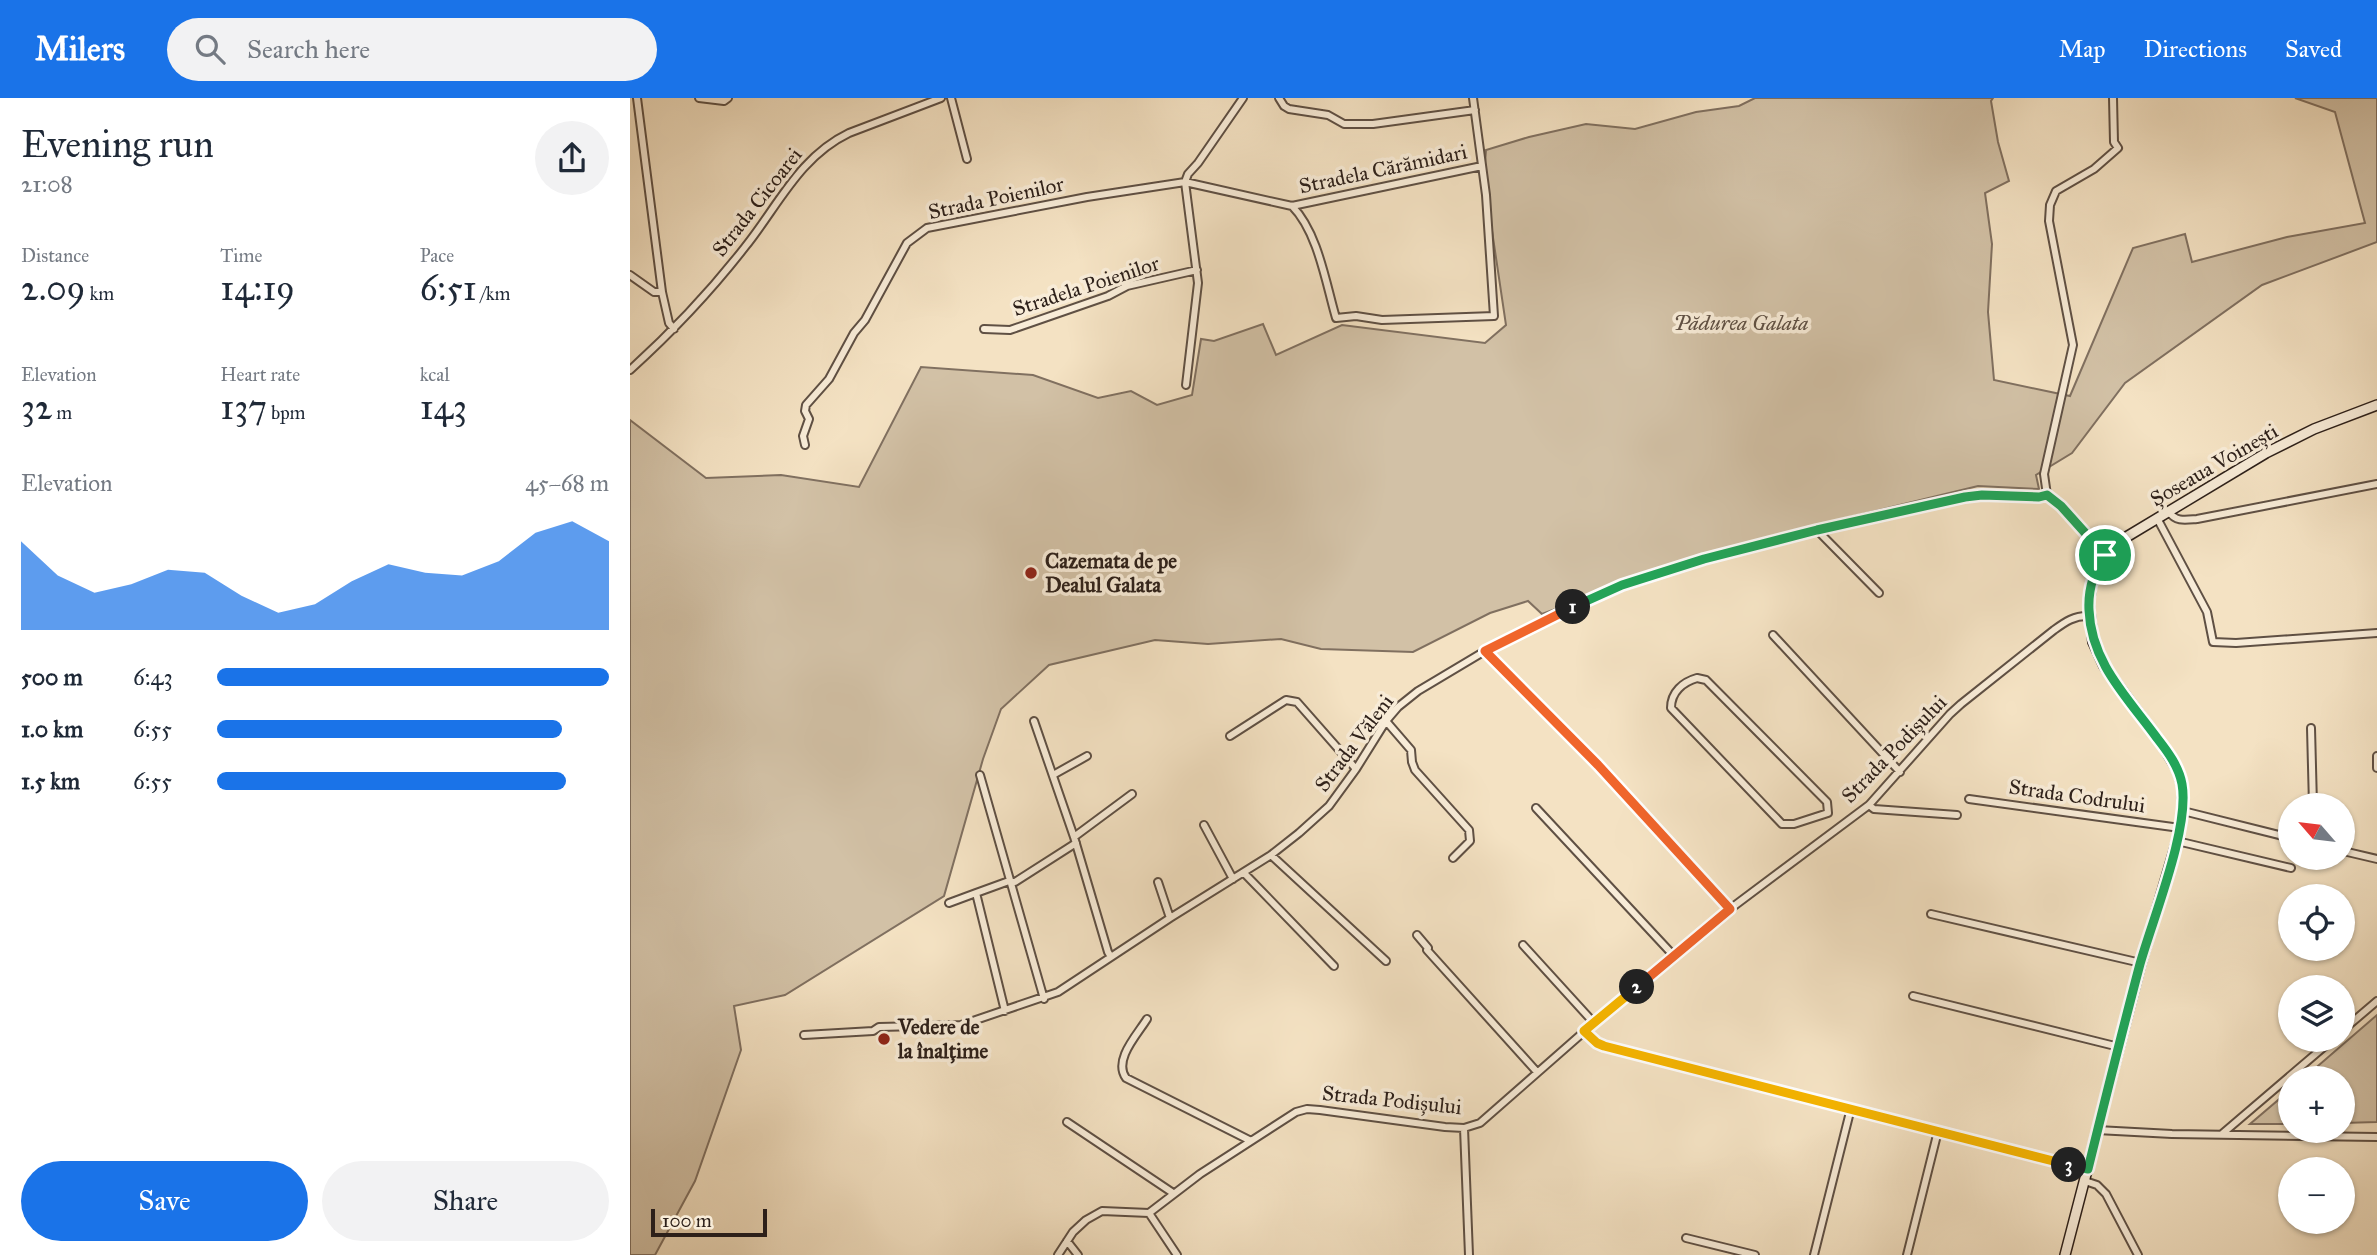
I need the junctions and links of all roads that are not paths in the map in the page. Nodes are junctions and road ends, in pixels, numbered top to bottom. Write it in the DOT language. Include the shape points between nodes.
graph roads {
  1 [pos="637,98"];
  2 [pos="699,98"];
  3 [pos="728,98"];
  4 [pos="941,98"];
  5 [pos="951,98"];
  6 [pos="1243,98"];
  7 [pos="1279,98"];
  8 [pos="1473,98"];
  9 [pos="2113,98"];
  10 [pos="1475,110"];
  11 [pos="967,159"];
  12 [pos="1482,166"];
  13 [pos="1185,182"];
  14 [pos="1292,206"];
  15 [pos="1197,270"];
  16 [pos="630,275"];
  17 [pos="662,292"];
  18 [pos="674,329"];
  19 [pos="984,330"];
  20 [pos="630,370"];
  21 [pos="1186,385"];
  22 [pos="2377,405"];
  23 [pos="805,445"];
  24 [pos="2377,484"];
  25 [pos="2047,495"];
  26 [pos="2169,512"];
  27 [pos="2158,518"];
  28 [pos="1817,530"];
  29 [pos="2105,555"];
  30 [pos="1879,593"];
  31 [pos="1557,615"];
  32 [pos="2089,616"];
  33 [pos="1560,623"];
  34 [pos="2377,634"];
  35 [pos="1773,635"];
  36 [pos="1485,651"];
  37 [pos="1034,721"];
  38 [pos="1386,721"];
  39 [pos="2311,728"];
  40 [pos="1230,736"];
  41 [pos="1087,756"];
  42 [pos="2377,756"];
  43 [pos="2377,768"];
  44 [pos="1356,769"];
  45 [pos="1900,772"];
  46 [pos="980,775"];
  47 [pos="1053,775"];
  48 [pos="2313,793"];
  49 [pos="1132,794"];
  50 [pos="1969,799"];
  51 [pos="1869,804"];
  52 [pos="1536,808"];
  53 [pos="2183,811"];
  54 [pos="1828,813"];
  55 [pos="1957,816"];
  56 [pos="1204,825"];
  57 [pos="1841,826"];
  58 [pos="2180,828"];
  59 [pos="2278,835"];
  60 [pos="1075,840"];
  61 [pos="2177,841"];
  62 [pos="2356,854"];
  63 [pos="1272,855"];
  64 [pos="1453,858"];
  65 [pos="2377,859"];
  66 [pos="2278,865"];
  67 [pos="1244,873"];
  68 [pos="1233,879"];
  69 [pos="1011,882"];
  70 [pos="1158,882"];
  71 [pos="976,893"];
  72 [pos="949,902"];
  73 [pos="1730,909"];
  74 [pos="1931,914"];
  75 [pos="1170,918"];
  76 [pos="1417,935"];
  77 [pos="1523,945"];
  78 [pos="1674,956"];
  79 [pos="1111,957"];
  80 [pos="1386,961"];
  81 [pos="2141,963"];
  82 [pos="1334,966"];
  83 [pos="1913,996"];
  84 [pos="1044,999"];
  85 [pos="2377,1001"];
  86 [pos="1004,1012"];
  87 [pos="1147,1019"];
  88 [pos="2355,1020"];
  89 [pos="1594,1023"];
  90 [pos="1584,1031"];
  91 [pos="804,1035"];
  92 [pos="2119,1047"];
  93 [pos="2318,1052"];
  94 [pos="1538,1072"];
  95 [pos="1851,1108"];
  96 [pos="1067,1122"];
  97 [pos="1464,1128"];
  98 [pos="2097,1130"];
  99 [pos="1938,1131"];
  100 [pos="2222,1135"];
  101 [pos="2377,1137"];
  102 [pos="1251,1141"];
  103 [pos="2088,1169"];
  104 [pos="2085,1181"];
  105 [pos="1173,1193"];
  106 [pos="1149,1213"];
  107 [pos="1686,1238"];
  108 [pos="1067,1241"];
  109 [pos="1058,1255"];
  110 [pos="1078,1255"];
  111 [pos="1177,1255"];
  112 [pos="1469,1255"];
  113 [pos="1755,1255"];
  114 [pos="1814,1255"];
  115 [pos="1907,1255"];
  116 [pos="2065,1255"];
  117 [pos="2138,1255"];
  1 -- 17 [label="street"];
  2 -- 3 [label="street"];
  4 -- 18 [label="street, Strada Cicoarei" via="849,132 811,158 746,246"];
  5 -- 11 [label="street"];
  6 -- 13 [label="street"];
  7 -- 10 [label="street" via="1289,109 1328,114 1344,124"];
  8 -- 10 [label="street, Stradela Cărămidari"];
  9 -- 25 [label="street" via="2118,148 2094,169 2056,191 2050,205 2049,221 2073,345 2047,453"];
  10 -- 12 [label="street, Stradela Cărămidari"];
  12 -- 14 [label="street, Stradela Cărămidari"];
  12 -- 14 [label="street, Stradela Cărămidari" via="1496,313 1492,317 1336,318 1311,233"];
  13 -- 14 [label="street, Stradela Cărămidari"];
  13 -- 15 [label="street"];
  13 -- 23 [label="street, Strada Poienilor" via="926,228 908,243 829,379 806,405"];
  15 -- 19 [label="street, Stradela Poienilor" via="1127,286 1010,330"];
  15 -- 21 [label="street"];
  16 -- 17 [label="street" via="654,292"];
  17 -- 18 [label="street"];
  18 -- 20 [label="street, Strada Cicoarei"];
  22 -- 26 [label="main road, Șoseaua Voinești" via="2293,440"];
  24 -- 26 [label="street" via="2197,519 2180,520"];
  25 -- 28 [label="street, Strada Văleni" via="1965,497"];
  25 -- 29 [label="street"];
  26 -- 27 [label="main road, Șoseaua Voinești"];
  27 -- 29 [label="main road, Șoseaua Voinești"];
  27 -- 34 [label="street" via="2207,612 2213,642"];
  28 -- 30 [label="street"];
  28 -- 31 [label="street, Strada Văleni" via="1622,585"];
  29 -- 32 [label="main road, Șoseaua Voinești" via="2092,581"];
  31 -- 33 [label="street"];
  31 -- 36 [label="street, Strada Văleni"];
  32 -- 45 [label="street, Strada Podișului" via="2067,621 1961,704"];
  32 -- 53 [label="main road, Șoseaua Voinești" via="2093,642 2104,666 2178,771"];
  35 -- 45 [label="street"];
  36 -- 38 [label="street, Strada Văleni" via="1418,691"];
  36 -- 73 [label="street"];
  37 -- 47 [label="street"];
  38 -- 44 [label="street, Strada Văleni"];
  38 -- 64 [label="street" via="1411,750 1415,770 1469,830 1470,841"];
  39 -- 48 [label="street"];
  40 -- 44 [label="street" via="1286,700 1297,702"];
  41 -- 47 [label="street"];
  42 -- 43 [label="street"];
  44 -- 63 [label="street, Strada Văleni" via="1329,806"];
  45 -- 51 [label="street, Strada Podișului"];
  46 -- 69 [label="street"];
  47 -- 60 [label="street"];
  49 -- 60 [label="street"];
  50 -- 58 [label="street, Strada Codrului"];
  51 -- 55 [label="street" via="1874,809"];
  51 -- 57 [label="street, Strada Podișului"];
  52 -- 78 [label="street"];
  53 -- 58 [label="main road, Șoseaua Voinești"];
  53 -- 59 [label="street"];
  54 -- 54 [label="street" via="1828,802 1706,680 1688,681 1674,694 1671,708 1782,824"];
  54 -- 57 [label="street"];
  56 -- 68 [label="street"];
  57 -- 73 [label="street, Strada Podișului"];
  58 -- 61 [label="main road, Șoseaua Voinești"];
  60 -- 69 [label="street"];
  60 -- 79 [label="street"];
  61 -- 66 [label="street"];
  61 -- 81 [label="main road, Șoseaua Voinești"];
  62 -- 65 [label="street"];
  63 -- 67 [label="street, Strada Văleni"];
  63 -- 80 [label="street"];
  67 -- 68 [label="street, Strada Văleni"];
  67 -- 82 [label="street"];
  68 -- 75 [label="street, Strada Văleni"];
  69 -- 71 [label="street"];
  69 -- 84 [label="street"];
  70 -- 75 [label="street"];
  71 -- 72 [label="street"];
  71 -- 86 [label="street"];
  73 -- 78 [label="street, Strada Podișului"];
  74 -- 81 [label="street"];
  75 -- 79 [label="street, Strada Văleni"];
  76 -- 94 [label="street"];
  77 -- 89 [label="street"];
  78 -- 89 [label="street, Strada Podișului"];
  79 -- 84 [label="street, Strada Văleni"];
  81 -- 92 [label="main road, Șoseaua Voinești"];
  83 -- 92 [label="street"];
  84 -- 86 [label="street, Strada Văleni"];
  85 -- 88 [label="street"];
  86 -- 91 [label="street, Strada Văleni" via="961,1025"];
  87 -- 102 [label="street" via="1121,1062 1126,1078"];
  89 -- 90 [label="street, Strada Podișului"];
  90 -- 94 [label="street, Strada Podișului"];
  90 -- 95 [label="street" via="1604,1046"];
  92 -- 98 [label="main road, Șoseaua Voinești"];
  93 -- 100 [label="street"];
  94 -- 97 [label="street, Strada Podișului" via="1480,1123"];
  95 -- 99 [label="street"];
  95 -- 114 [label="street"];
  96 -- 105 [label="street"];
  97 -- 102 [label="street, Strada Podișului" via="1307,1109"];
  97 -- 112 [label="street"];
  98 -- 100 [label="street"];
  98 -- 103 [label="main road, Șoseaua Voinești"];
  99 -- 103 [label="street"];
  99 -- 115 [label="street"];
  100 -- 101 [label="street"];
  102 -- 105 [label="street, Strada Podișului"];
  103 -- 104 [label="main road, Șoseaua Voinești"];
  104 -- 116 [label="main road, Șoseaua Voinești"];
  104 -- 117 [label="street" via="2106,1194"];
  105 -- 106 [label="street, Strada Podișului"];
  106 -- 108 [label="street" via="1102,1211 1086,1220"];
  106 -- 111 [label="street"];
  107 -- 113 [label="street"];
  108 -- 109 [label="street"];
  108 -- 110 [label="street"];
}
